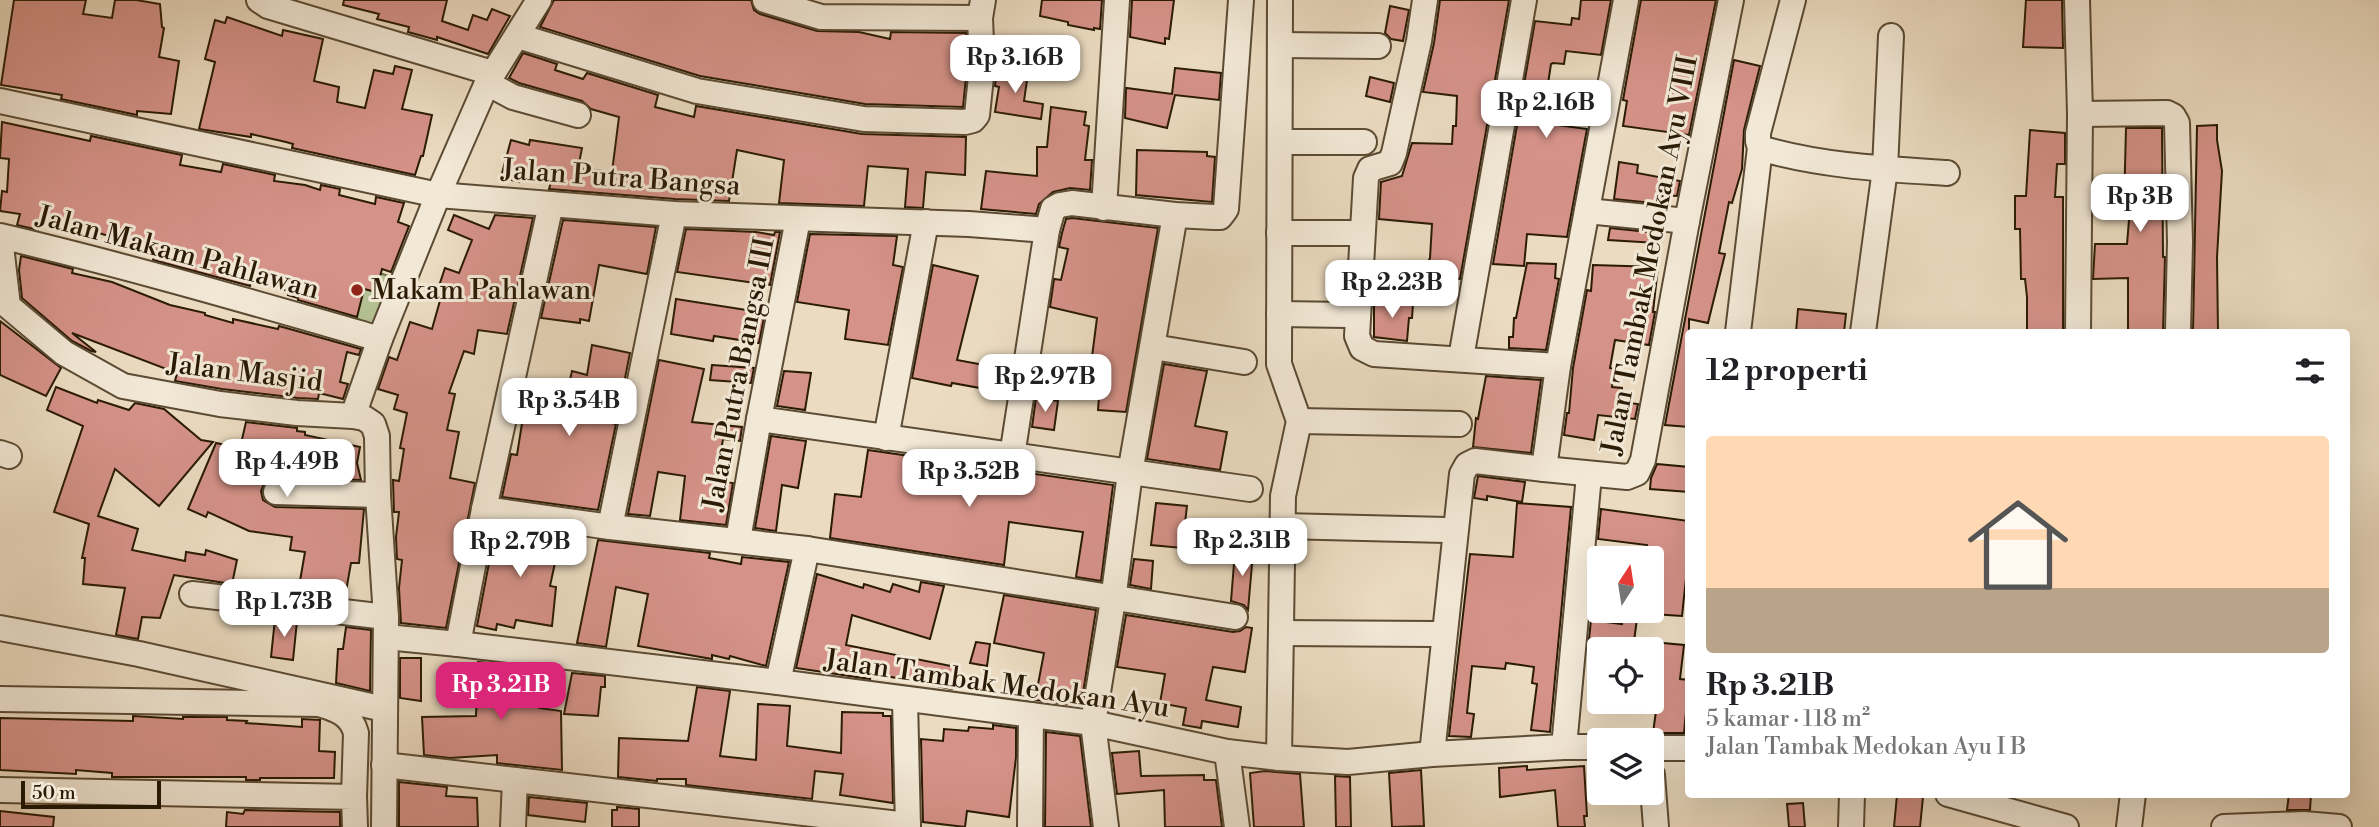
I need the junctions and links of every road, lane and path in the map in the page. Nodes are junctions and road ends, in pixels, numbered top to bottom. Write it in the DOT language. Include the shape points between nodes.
graph roads {
  1 [pos="259,0"];
  2 [pos="539,0"];
  3 [pos="765,0"];
  4 [pos="1117,0"];
  5 [pos="1241,0"];
  6 [pos="1280,0"];
  7 [pos="1425,0"];
  8 [pos="1524,0"];
  9 [pos="1626,0"];
  10 [pos="1731,0"];
  11 [pos="1793,0"];
  12 [pos="2077,0"];
  13 [pos="982,9"];
  14 [pos="518,36"];
  15 [pos="1891,36"];
  16 [pos="1280,45"];
  17 [pos="1378,46"];
  18 [pos="490,78"];
  19 [pos="0,101"];
  20 [pos="2080,114"];
  21 [pos="578,115"];
  22 [pos="1280,142"];
  23 [pos="1364,142"];
  24 [pos="1760,148"];
  25 [pos="1885,169"];
  26 [pos="1947,173"];
  27 [pos="438,195"];
  28 [pos="551,204"];
  29 [pos="1104,208"];
  30 [pos="1587,211"];
  31 [pos="674,214"];
  32 [pos="1175,215"];
  33 [pos="798,219"];
  34 [pos="1687,221"];
  35 [pos="926,222"];
  36 [pos="1047,230"];
  37 [pos="1279,233"];
  38 [pos="1351,233"];
  39 [pos="0,237"];
  40 [pos="4,309"];
  41 [pos="1279,314"];
  42 [pos="1348,315"];
  43 [pos="1738,329"];
  44 [pos="1863,329"];
  45 [pos="2077,329"];
  46 [pos="2178,329"];
  47 [pos="380,339"];
  48 [pos="1153,347"];
  49 [pos="1461,358"];
  50 [pos="1244,362"];
  51 [pos="1558,366"];
  52 [pos="353,416"];
  53 [pos="759,419"];
  54 [pos="1299,421"];
  55 [pos="1459,424"];
  56 [pos="886,438"];
  57 [pos="1012,456"];
  58 [pos="1545,469"];
  59 [pos="1130,473"];
  60 [pos="1589,475"];
  61 [pos="1250,489"];
  62 [pos="276,492"];
  63 [pos="378,495"];
  64 [pos="484,509"];
  65 [pos="1282,526"];
  66 [pos="610,527"];
  67 [pos="1446,530"];
  68 [pos="738,540"];
  69 [pos="807,549"];
  70 [pos="192,594"];
  71 [pos="1113,600"];
  72 [pos="1235,617"];
  73 [pos="386,627"];
  74 [pos="0,628"];
  75 [pos="1281,633"];
  76 [pos="1434,634"];
  77 [pos="458,644"];
  78 [pos="778,682"];
  79 [pos="0,699"];
  80 [pos="905,700"];
  81 [pos="384,709"];
  82 [pos="1031,715"];
  83 [pos="1093,723"];
  84 [pos="1564,747"];
  85 [pos="1587,747"];
  86 [pos="1664,748"];
  87 [pos="1685,748"];
  88 [pos="1227,752"];
  89 [pos="1432,754"];
  90 [pos="1279,758"];
  91 [pos="384,765"];
  92 [pos="515,780"];
  93 [pos="0,790"];
  94 [pos="354,796"];
  95 [pos="1852,798"];
  96 [pos="1973,798"];
  97 [pos="2133,798"];
  98 [pos="1654,805"];
  99 [pos="2024,806"];
  100 [pos="789,819"];
  101 [pos="908,826"];
  102 [pos="2304,826"];
  103 [pos="355,827"];
  104 [pos="384,827"];
  105 [pos="513,827"];
  106 [pos="1030,827"];
  107 [pos="1106,827"];
  108 [pos="1237,827"];
  109 [pos="1656,827"];
  110 [pos="1851,827"];
  111 [pos="2066,827"];
  112 [pos="2129,827"];
  113 [pos="2224,827"];
  114 [pos="2339,827"];
  1 -- 18 [label="street"];
  2 -- 14 [label="street"];
  3 -- 13 [label="street" via="821,17"];
  4 -- 29 [label="street"];
  5 -- 32 [label="street" via="1226,209 1220,217"];
  6 -- 16 [label="street"];
  7 -- 49 [label="street" via="1394,153 1390,163 1370,169 1366,178 1357,336 1362,348 1374,354"];
  8 -- 49 [label="street"];
  9 -- 30 [label="street"];
  10 -- 34 [label="street, Jalan Tambak Medokan Ayu VIII"];
  11 -- 24 [label="street" via="1758,133"];
  12 -- 20 [label="street"];
  13 -- 14 [label="street" via="977,115 965,122 864,119 697,91"];
  14 -- 18 [label="street"];
  15 -- 25 [label="street"];
  16 -- 17 [label="street"];
  16 -- 22 [label="street"];
  18 -- 21 [label="street" via="513,97"];
  18 -- 27 [label="street"];
  19 -- 27 [label="street, Jalan Putra Bangsa"];
  20 -- 45 [label="street"];
  20 -- 46 [label="street" via="2171,115 2177,122"];
  22 -- 23 [label="street"];
  22 -- 37 [label="street"];
  24 -- 25 [label="street"];
  24 -- 43 [label="street"];
  25 -- 26 [label="street"];
  25 -- 44 [label="street"];
  27 -- 28 [label="street, Jalan Putra Bangsa"];
  27 -- 47 [label="street"];
  28 -- 31 [label="street, Jalan Putra Bangsa"];
  28 -- 64 [label="street"];
  29 -- 32 [label="street"];
  29 -- 36 [label="street" via="1060,205 1053,209"];
  30 -- 34 [label="street"];
  30 -- 51 [label="street"];
  31 -- 33 [label="street, Jalan Putra Bangsa"];
  31 -- 66 [label="street"];
  32 -- 48 [label="street"];
  33 -- 35 [label="street, Jalan Putra Bangsa"];
  33 -- 53 [label="street, Jalan Putra Bangsa III"];
  34 -- 60 [label="street, Jalan Tambak Medokan Ayu VIII" via="1643,460 1637,473 1627,477"];
  35 -- 36 [label="street, Jalan Putra Bangsa"];
  35 -- 56 [label="street"];
  36 -- 57 [label="street"];
  37 -- 38 [label="street"];
  37 -- 41 [label="street"];
  39 -- 40 [label="street, Jalan Masjid"];
  39 -- 47 [label="street, Jalan Makam Pahlawan" via="128,267"];
  40 -- 52 [label="street, Jalan Masjid" via="64,353 123,386 220,404"];
  41 -- 42 [label="street"];
  41 -- 54 [label="street" via="1279,364"];
  47 -- 52 [label="street"];
  48 -- 50 [label="street"];
  48 -- 59 [label="street"];
  49 -- 51 [label="street"];
  51 -- 58 [label="street"];
  52 -- 63 [label="street, Jalan Masjid" via="373,424 377,436"];
  53 -- 56 [label="street"];
  53 -- 68 [label="street, Jalan Putra Bangsa III"];
  54 -- 55 [label="street"];
  54 -- 65 [label="street" via="1283,496"];
  56 -- 57 [label="street"];
  57 -- 59 [label="street"];
  58 -- 60 [label="street, Jalan Tambak Medokan Ayu VIII"];
  58 -- 89 [label="street, Jalan Tambak Medokan Ayu VIII" via="1475,461 1466,465 1462,474"];
  59 -- 61 [label="street"];
  59 -- 71 [label="street"];
  60 -- 84 [label="street, Jalan Tambak Medokan Ayu VIII"];
  62 -- 63 [label="street"];
  63 -- 73 [label="street, Jalan Masjid"];
  64 -- 66 [label="street"];
  64 -- 77 [label="street"];
  65 -- 67 [label="street"];
  65 -- 75 [label="street"];
  66 -- 68 [label="street"];
  68 -- 69 [label="street"];
  69 -- 71 [label="street"];
  69 -- 78 [label="street"];
  70 -- 73 [label="street, Jalan Tambak Medokan Ayu"];
  71 -- 72 [label="street"];
  71 -- 83 [label="street"];
  73 -- 77 [label="street, Jalan Tambak Medokan Ayu"];
  73 -- 81 [label="street, Jalan Masjid"];
  74 -- 81 [label="street"];
  75 -- 76 [label="street"];
  75 -- 90 [label="street"];
  77 -- 78 [label="street, Jalan Tambak Medokan Ayu"];
  78 -- 80 [label="street, Jalan Tambak Medokan Ayu"];
  79 -- 94 [label="street" via="320,704 340,710 353,723"];
  80 -- 82 [label="street, Jalan Tambak Medokan Ayu"];
  80 -- 101 [label="street"];
  81 -- 91 [label="street, Jalan Masjid"];
  82 -- 83 [label="street, Jalan Tambak Medokan Ayu"];
  82 -- 106 [label="street"];
  83 -- 88 [label="street, Jalan Tambak Medokan Ayu"];
  83 -- 107 [label="street"];
  84 -- 85 [label="street, Jalan Tambak Medokan Ayu"];
  84 -- 89 [label="street, Jalan Tambak Medokan Ayu"];
  86 -- 87 [label="street"];
  88 -- 90 [label="street, Jalan Tambak Medokan Ayu"];
  88 -- 108 [label="street"];
  89 -- 90 [label="street, Jalan Tambak Medokan Ayu" via="1348,762"];
  91 -- 92 [label="street"];
  91 -- 104 [label="street, Jalan Masjid"];
  92 -- 100 [label="street"];
  92 -- 105 [label="street"];
  93 -- 94 [label="street"];
  94 -- 103 [label="street"];
  95 -- 110 [label="street"];
  96 -- 99 [label="street"];
  97 -- 112 [label="street"];
  98 -- 109 [label="street"];
  99 -- 111 [label="street"];
  100 -- 101 [label="street"];
  102 -- 113 [label="street"];
  102 -- 114 [label="street"];
}
